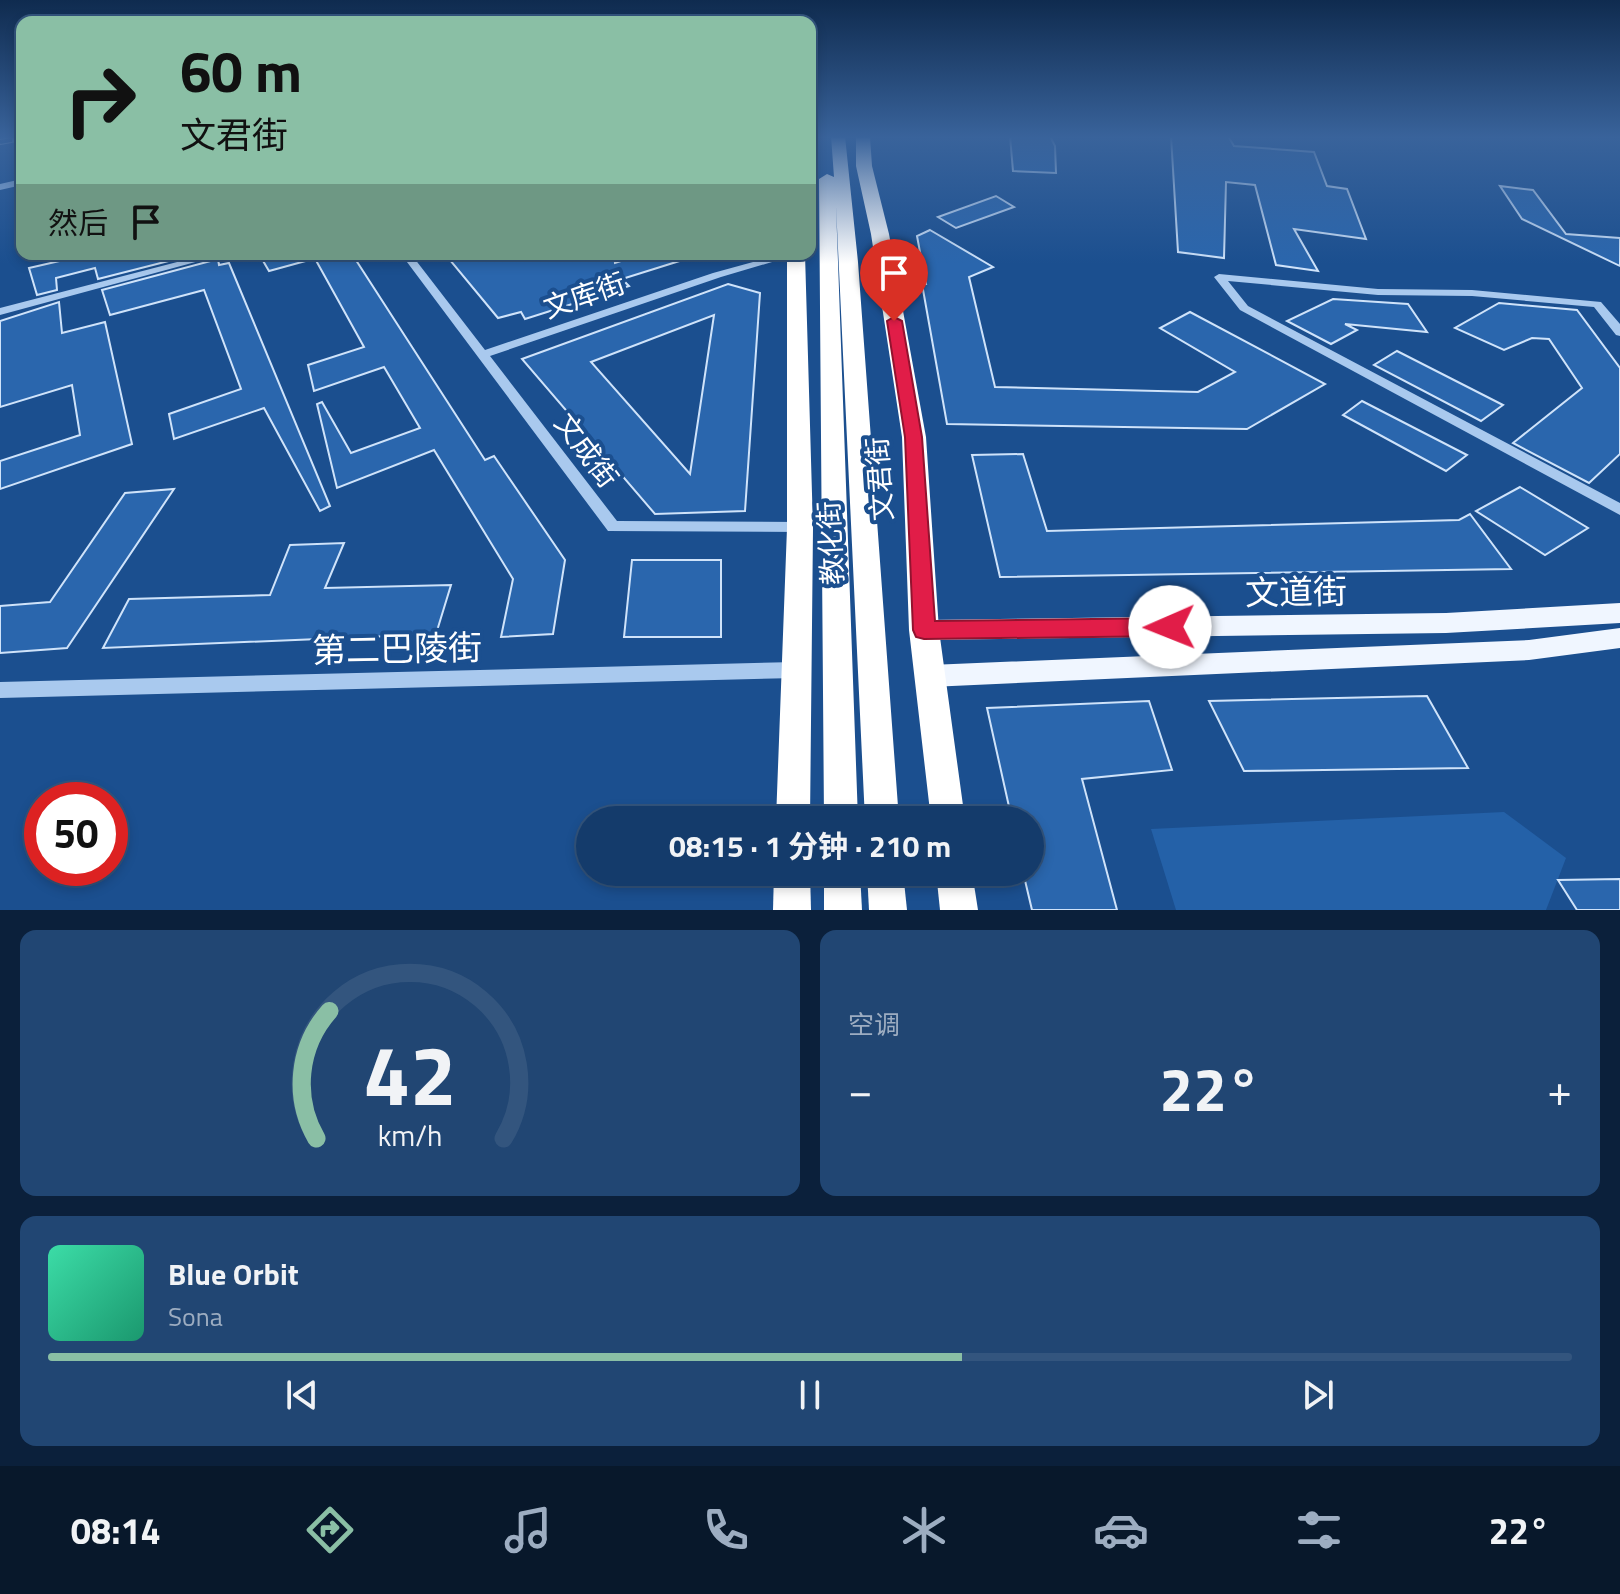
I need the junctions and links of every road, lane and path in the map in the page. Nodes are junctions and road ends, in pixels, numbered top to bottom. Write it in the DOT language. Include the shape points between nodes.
graph roads {
  1 [pos="829,178"];
  2 [pos="838,178"];
  3 [pos="866,178"];
  4 [pos="870,198"];
  5 [pos="816,215"];
  6 [pos="197,260"];
  7 [pos="410,260"];
  8 [pos="788,260"];
  9 [pos="797,260"];
  10 [pos="838,262"];
  11 [pos="0,312"];
  12 [pos="1620,332"];
  13 [pos="481,355"];
  14 [pos="1620,510"];
  15 [pos="800,528"];
  16 [pos="1620,613"];
  17 [pos="924,630"];
  18 [pos="1620,638"];
  19 [pos="796,670"];
  20 [pos="930,676"];
  21 [pos="0,690"];
  22 [pos="793,806"];
  23 [pos="841,806"];
  24 [pos="881,806"];
  25 [pos="946,806"];
  26 [pos="792,886"];
  27 [pos="842,886"];
  28 [pos="886,886"];
  29 [pos="956,886"];
  30 [pos="792,910"];
  31 [pos="843,910"];
  32 [pos="888,910"];
  33 [pos="959,910"];
  1 -- 10 [label="highway"];
  2 -- 10 [label="highway"];
  3 -- 4 [label="highway, 文君街"];
  4 -- 10 [label="highway"];
  4 -- 17 [label="highway, 文君街" via="914,437"];
  5 -- 10 [label="highway"];
  6 -- 11 [label="street"];
  7 -- 13 [label="street, 文成街"];
  8 -- 13 [label="street, 文库街" via="717,275"];
  9 -- 15 [label="highway"];
  10 -- 23 [label="highway, 教化街"];
  10 -- 24 [label="highway, 教化街"];
  12 -- 14 [label="street" via="1597,304 1219,277 1244,308"];
  13 -- 15 [label="street, 文成街" via="613,527"];
  15 -- 19 [label="highway"];
  16 -- 17 [label="main road, 文道街" via="1446,623"];
  17 -- 20 [label="highway, 文君街"];
  18 -- 20 [label="main road" via="1529,650"];
  19 -- 21 [label="street, 第二巴陵街"];
  19 -- 22 [label="highway"];
  20 -- 25 [label="highway, 文君街"];
  26 -- 30 [label="highway"];
  27 -- 31 [label="highway"];
  28 -- 32 [label="highway"];
  29 -- 33 [label="highway"];
}
